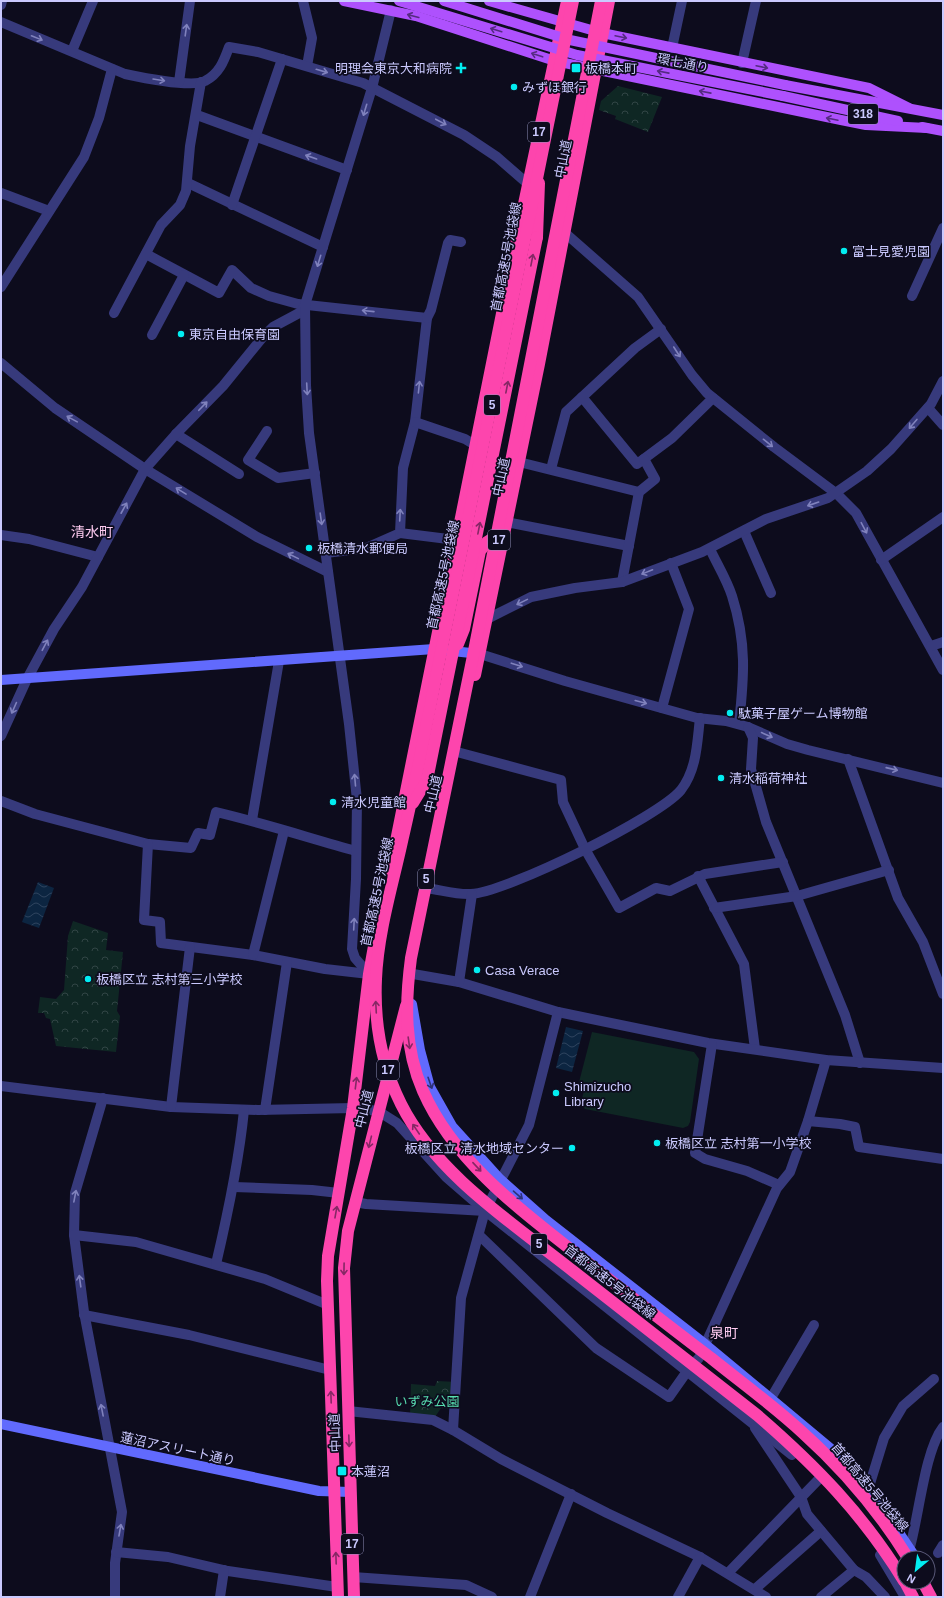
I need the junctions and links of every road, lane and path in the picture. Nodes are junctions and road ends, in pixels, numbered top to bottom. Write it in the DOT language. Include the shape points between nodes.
graph roads {
  1 [pos="2,1"];
  2 [pos="93,1"];
  3 [pos="190,1"];
  4 [pos="303,1"];
  5 [pos="344,1"];
  6 [pos="399,1"];
  7 [pos="444,1"];
  8 [pos="491,1"];
  9 [pos="567,1"];
  10 [pos="573,1"];
  11 [pos="601,1"];
  12 [pos="609,1"];
  13 [pos="682,1"];
  14 [pos="756,1"];
  15 [pos="1,5"];
  16 [pos="390,10"];
  17 [pos="1,22"];
  18 [pos="562,23"];
  19 [pos="602,33"];
  20 [pos="672,48"];
  21 [pos="72,51"];
  22 [pos="282,60"];
  23 [pos="555,61"];
  24 [pos="742,63"];
  25 [pos="307,66"];
  26 [pos="112,68"];
  27 [pos="594,69"];
  28 [pos="179,82"];
  29 [pos="201,82"];
  30 [pos="372,88"];
  31 [pos="909,108"];
  32 [pos="196,115"];
  33 [pos="943,115"];
  34 [pos="542,117"];
  35 [pos="585,122"];
  36 [pos="927,128"];
  37 [pos="943,131"];
  38 [pos="255,138"];
  39 [pos="348,170"];
  40 [pos="188,183"];
  41 [pos="528,184"];
  42 [pos="1,193"];
  43 [pos="232,204"];
  44 [pos="49,211"];
  45 [pos="943,228"];
  46 [pos="564,232"];
  47 [pos="461,242"];
  48 [pos="324,247"];
  49 [pos="146,254"];
  50 [pos="184,275"];
  51 [pos="1,287"];
  52 [pos="912,296"];
  53 [pos="306,304"];
  54 [pos="114,313"];
  55 [pos="427,318"];
  56 [pos="661,329"];
  57 [pos="152,335"];
  58 [pos="1,363"];
  59 [pos="943,381"];
  60 [pos="582,397"];
  61 [pos="713,398"];
  62 [pos="928,408"];
  63 [pos="415,422"];
  64 [pos="943,425"];
  65 [pos="267,430"];
  66 [pos="176,434"];
  67 [pos="475,445"];
  68 [pos="644,459"];
  69 [pos="519,462"];
  70 [pos="145,469"];
  71 [pos="551,469"];
  72 [pos="239,474"];
  73 [pos="315,474"];
  74 [pos="638,492"];
  75 [pos="837,494"];
  76 [pos="943,517"];
  77 [pos="506,526"];
  78 [pos="744,531"];
  79 [pos="400,533"];
  80 [pos="1,535"];
  81 [pos="456,540"];
  82 [pos="628,546"];
  83 [pos="710,548"];
  84 [pos="326,553"];
  85 [pos="98,557"];
  86 [pos="881,560"];
  87 [pos="671,563"];
  88 [pos="328,572"];
  89 [pos="622,582"];
  90 [pos="771,592"];
  91 [pos="487,619"];
  92 [pos="943,642"];
  93 [pos="931,646"];
  94 [pos="434,649"];
  95 [pos="454,650"];
  96 [pos="480,654"];
  97 [pos="340,656"];
  98 [pos="279,661"];
  99 [pos="943,670"];
  100 [pos="27,679"];
  101 [pos="1,680"];
  102 [pos="662,708"];
  103 [pos="700,718"];
  104 [pos="744,725"];
  105 [pos="1,736"];
  106 [pos="457,752"];
  107 [pos="848,759"];
  108 [pos="411,766"];
  109 [pos="943,783"];
  110 [pos="1,801"];
  111 [pos="410,809"];
  112 [pos="252,820"];
  113 [pos="284,832"];
  114 [pos="148,844"];
  115 [pos="585,849"];
  116 [pos="356,851"];
  117 [pos="783,862"];
  118 [pos="889,870"];
  119 [pos="698,876"];
  120 [pos="426,888"];
  121 [pos="472,894"];
  122 [pos="797,896"];
  123 [pos="714,908"];
  124 [pos="190,947"];
  125 [pos="253,955"];
  126 [pos="411,958"];
  127 [pos="287,962"];
  128 [pos="369,974"];
  129 [pos="413,974"];
  130 [pos="459,982"];
  131 [pos="410,990"];
  132 [pos="943,994"];
  133 [pos="558,1012"];
  134 [pos="712,1044"];
  135 [pos="755,1049"];
  136 [pos="826,1060"];
  137 [pos="860,1063"];
  138 [pos="943,1068"];
  139 [pos="1,1086"];
  140 [pos="103,1098"];
  141 [pos="171,1106"];
  142 [pos="354,1108"];
  143 [pos="244,1110"];
  144 [pos="265,1110"];
  145 [pos="378,1111"];
  146 [pos="808,1121"];
  147 [pos="943,1159"];
  148 [pos="500,1179"];
  149 [pos="779,1186"];
  150 [pos="234,1187"];
  151 [pos="339,1193"];
  152 [pos="355,1202"];
  153 [pos="485,1211"];
  154 [pos="74,1235"];
  155 [pos="479,1235"];
  156 [pos="216,1264"];
  157 [pos="328,1305"];
  158 [pos="84,1315"];
  159 [pos="814,1325"];
  160 [pos="705,1344"];
  161 [pos="330,1370"];
  162 [pos="688,1370"];
  163 [pos="934,1379"];
  164 [pos="771,1398"];
  165 [pos="348,1411"];
  166 [pos="749,1419"];
  167 [pos="1,1424"];
  168 [pos="943,1427"];
  169 [pos="453,1430"];
  170 [pos="110,1448"];
  171 [pos="819,1479"];
  172 [pos="868,1490"];
  173 [pos="334,1492"];
  174 [pos="350,1492"];
  175 [pos="571,1494"];
  176 [pos="801,1497"];
  177 [pos="821,1531"];
  178 [pos="907,1550"];
  179 [pos="908,1550"];
  180 [pos="909,1550"];
  181 [pos="116,1552"];
  182 [pos="700,1557"];
  183 [pos="896,1568"];
  184 [pos="224,1570"];
  185 [pos="854,1570"];
  186 [pos="728,1573"];
  187 [pos="353,1577"];
  188 [pos="755,1589"];
  189 [pos="337,1592"];
  190 [pos="114,1597"];
  191 [pos="220,1597"];
  192 [pos="354,1597"];
  193 [pos="492,1597"];
  194 [pos="530,1597"];
  195 [pos="678,1597"];
  196 [pos="766,1597"];
  197 [pos="821,1597"];
  198 [pos="886,1597"];
  199 [pos="905,1597"];
  1 -- 15 [label="street"];
  2 -- 21 [label="street"];
  28 -- 3 [label="street, one-way"];
  4 -- 25 [label="street" via="312,38"];
  5 -- 16 [label="main road"];
  36 -- 6 [label="main road, 環七通り / 318, one-way, bridge" via="577,55"];
  7 -- 31 [label="main road, 環七通り / 318, bridge" via="570,40 785,86"];
  8 -- 18 [label="main road"];
  9 -- 18 [label="highway, 中山道 / 17"];
  10 -- 111 [label="highway, 首都高速5号池袋線 / 5, bridge"];
  11 -- 126 [label="highway, 首都高速5号池袋線 / 5, bridge" via="474,651"];
  12 -- 19 [label="highway, 中山道 / 17"];
  13 -- 20 [label="street"];
  14 -- 24 [label="street"];
  23 -- 16 [label="main road, one-way"];
  16 -- 30 [label="street"];
  17 -- 21 [label="street, one-way"];
  18 -- 19 [label="main road"];
  18 -- 23 [label="highway, 中山道 / 17"];
  19 -- 20 [label="main road, one-way"];
  19 -- 27 [label="highway, 中山道 / 17"];
  20 -- 24 [label="main road"];
  21 -- 26 [label="street"];
  22 -- 25 [label="street"];
  22 -- 29 [label="street" via="258,52 229,47 218,71"];
  22 -- 38 [label="street"];
  23 -- 27 [label="main road"];
  23 -- 34 [label="highway, 中山道 / 17"];
  24 -- 31 [label="main road, one-way" via="869,88"];
  25 -- 30 [label="street, one-way"];
  26 -- 28 [label="street, one-way" via="138,77"];
  26 -- 44 [label="street" via="99,118 84,157"];
  27 -- 35 [label="highway, 中山道 / 17"];
  36 -- 27 [label="main road, one-way" via="866,125"];
  28 -- 29 [label="street"];
  29 -- 32 [label="street"];
  30 -- 39 [label="street, one-way"];
  30 -- 41 [label="street, one-way" via="464,135 497,157"];
  31 -- 33 [label="main road, 環七通り / 318"];
  32 -- 38 [label="street"];
  32 -- 40 [label="street" via="190,146"];
  34 -- 41 [label="highway, 中山道 / 17"];
  111 -- 34 [label="highway, 5, one-way, bridge" via="427,780 537,237"];
  35 -- 46 [label="highway, 中山道 / 17"];
  35 -- 126 [label="highway, 17, bridge" via="578,136 480,645"];
  36 -- 37 [label="main road, 環七通り / 318"];
  39 -- 38 [label="street, one-way"];
  38 -- 43 [label="street"];
  39 -- 48 [label="street"];
  40 -- 43 [label="street"];
  40 -- 49 [label="street" via="180,204 161,225"];
  41 -- 67 [label="highway, 中山道 / 17"];
  42 -- 44 [label="street"];
  43 -- 48 [label="street"];
  44 -- 51 [label="street"];
  45 -- 52 [label="street"];
  46 -- 56 [label="street" via="638,296"];
  46 -- 69 [label="highway, 中山道 / 17"];
  47 -- 55 [label="street" via="450,240 448,243"];
  48 -- 53 [label="street, one-way"];
  49 -- 50 [label="street"];
  49 -- 54 [label="street"];
  50 -- 53 [label="street" via="219,293 232,270 251,288 269,296"];
  50 -- 57 [label="street"];
  55 -- 53 [label="street, one-way"];
  66 -- 53 [label="street, one-way" via="223,386 262,338 273,327 301,312"];
  53 -- 73 [label="street, one-way" via="306,385"];
  63 -- 55 [label="street, one-way"];
  56 -- 60 [label="street" via="635,348"];
  56 -- 61 [label="street, one-way" via="692,375"];
  70 -- 58 [label="street, one-way" via="54,408"];
  59 -- 62 [label="street"];
  60 -- 68 [label="street" via="637,464"];
  60 -- 71 [label="street" via="566,412"];
  61 -- 68 [label="street" via="672,438"];
  61 -- 75 [label="street, one-way"];
  62 -- 64 [label="street"];
  62 -- 75 [label="street, one-way" via="891,450"];
  63 -- 67 [label="street" via="465,439"];
  79 -- 63 [label="street, one-way" via="402,468"];
  65 -- 73 [label="street" via="248,460 278,478"];
  66 -- 70 [label="street"];
  66 -- 72 [label="street"];
  67 -- 81 [label="highway, 中山道 / 17"];
  68 -- 74 [label="street" via="655,479"];
  69 -- 71 [label="street"];
  69 -- 77 [label="highway, 中山道 / 17"];
  85 -- 70 [label="street, one-way"];
  88 -- 70 [label="street, one-way" via="257,537"];
  71 -- 74 [label="street"];
  73 -- 84 [label="street, one-way"];
  74 -- 82 [label="street"];
  75 -- 78 [label="street, one-way" via="766,519"];
  75 -- 86 [label="street, one-way" via="856,513"];
  76 -- 86 [label="street"];
  77 -- 82 [label="street"];
  77 -- 91 [label="highway, 中山道 / 17"];
  77 -- 95 [label="highway" via="480,551 461,640"];
  78 -- 83 [label="street"];
  78 -- 90 [label="street"];
  79 -- 81 [label="street"];
  79 -- 84 [label="street" via="366,548"];
  80 -- 85 [label="street" via="29,539"];
  81 -- 94 [label="highway, 中山道 / 17"];
  82 -- 89 [label="street"];
  83 -- 87 [label="street"];
  83 -- 104 [label="street" via="732,594 741,628"];
  84 -- 88 [label="street"];
  100 -- 85 [label="street, one-way"];
  86 -- 93 [label="street"];
  87 -- 89 [label="street, one-way"];
  87 -- 102 [label="street" via="689,609"];
  88 -- 97 [label="street"];
  89 -- 91 [label="street, one-way" via="532,597"];
  91 -- 96 [label="highway, 中山道 / 17"];
  92 -- 93 [label="street"];
  93 -- 99 [label="street"];
  94 -- 95 [label="street"];
  94 -- 97 [label="street"];
  94 -- 108 [label="highway, 中山道 / 17"];
  95 -- 96 [label="street"];
  95 -- 108 [label="highway" via="447,669 429,752"];
  96 -- 102 [label="street, one-way"];
  96 -- 106 [label="highway, 中山道 / 17"];
  97 -- 98 [label="street"];
  116 -- 97 [label="street, one-way" via="357,800"];
  98 -- 100 [label="street"];
  98 -- 112 [label="street"];
  100 -- 101 [label="street"];
  100 -- 105 [label="street, one-way"];
  102 -- 103 [label="street"];
  103 -- 104 [label="street"];
  103 -- 115 [label="street" via="693,768 682,789 672,800 648,815"];
  104 -- 107 [label="street, one-way" via="787,744"];
  104 -- 117 [label="street" via="753,738 751,769 755,787"];
  106 -- 115 [label="street" via="561,780 563,802"];
  106 -- 120 [label="highway, 中山道 / 17"];
  107 -- 109 [label="street, one-way"];
  107 -- 118 [label="street"];
  108 -- 128 [label="highway, 中山道 / 17"];
  110 -- 114 [label="street" via="35,814"];
  183 -- 111 [label="highway, 首都高速5号池袋線 / 5, one-way, bridge" via="848,1503 793,1446 481,1198 440,1158 411,1122 394,1090 384,1057 376,993 383,924"];
  112 -- 113 [label="street"];
  112 -- 114 [label="street" via="216,812 210,835 198,833 191,848"];
  113 -- 116 [label="street"];
  113 -- 125 [label="street"];
  114 -- 124 [label="street" via="144,920 160,922 161,943"];
  115 -- 119 [label="street" via="619,908 656,888 670,891"];
  115 -- 121 [label="street" via="552,866 499,887"];
  128 -- 116 [label="street, one-way" via="355,958 352,949"];
  117 -- 119 [label="street"];
  117 -- 122 [label="street"];
  118 -- 122 [label="street"];
  118 -- 132 [label="street" via="898,898 923,942"];
  119 -- 123 [label="street"];
  120 -- 121 [label="street"];
  120 -- 129 [label="highway, 中山道 / 17"];
  121 -- 130 [label="street"];
  122 -- 123 [label="street"];
  122 -- 137 [label="street"];
  123 -- 135 [label="street" via="744,964"];
  124 -- 125 [label="street"];
  124 -- 141 [label="street"];
  125 -- 127 [label="street"];
  126 -- 178 [label="highway, 首都高速5号池袋線 / 5, one-way, bridge" via="406,1008 410,1054 429,1104 456,1144 479,1170 530,1216 767,1402 804,1434 857,1490"];
  127 -- 128 [label="street"];
  127 -- 144 [label="street"];
  142 -- 128 [label="highway, 中山道 / 17, one-way"];
  129 -- 130 [label="street"];
  129 -- 131 [label="highway, 中山道 / 17"];
  130 -- 133 [label="street"];
  131 -- 145 [label="highway, 中山道 / 17"];
  131 -- 148 [label="street, one-way" via="430,1087 452,1126"];
  133 -- 134 [label="street"];
  133 -- 148 [label="street" via="529,1125"];
  134 -- 135 [label="street"];
  134 -- 149 [label="street" via="695,1153 705,1159 753,1173"];
  135 -- 136 [label="street"];
  136 -- 137 [label="street"];
  136 -- 146 [label="street"];
  137 -- 138 [label="street"];
  139 -- 140 [label="street"];
  140 -- 141 [label="street"];
  154 -- 140 [label="street, one-way" via="75,1193"];
  141 -- 143 [label="street"];
  142 -- 144 [label="street"];
  142 -- 145 [label="street"];
  142 -- 151 [label="highway, 中山道 / 17"];
  143 -- 144 [label="street"];
  143 -- 150 [label="street"];
  145 -- 152 [label="highway, 中山道 / 17, one-way"];
  145 -- 153 [label="street" via="397,1123 446,1177"];
  146 -- 147 [label="street" via="855,1127 859,1147"];
  146 -- 149 [label="street" via="790,1172"];
  148 -- 153 [label="street"];
  148 -- 160 [label="street, one-way" via="546,1220"];
  149 -- 160 [label="street"];
  150 -- 151 [label="street"];
  150 -- 156 [label="street"];
  157 -- 151 [label="highway, 中山道 / 17, one-way" via="328,1256"];
  152 -- 153 [label="street"];
  152 -- 165 [label="highway, 中山道 / 17, one-way" via="348,1231 344,1268"];
  153 -- 155 [label="street"];
  153 -- 162 [label="street"];
  154 -- 156 [label="street" via="136,1242"];
  158 -- 154 [label="street, one-way"];
  155 -- 162 [label="street" via="596,1348 669,1397"];
  155 -- 169 [label="street" via="461,1298"];
  156 -- 157 [label="street" via="265,1279"];
  157 -- 161 [label="highway, 中山道 / 17"];
  158 -- 161 [label="street" via="189,1334"];
  170 -- 158 [label="street, one-way"];
  159 -- 164 [label="street"];
  160 -- 162 [label="street" via="699,1358"];
  160 -- 164 [label="street"];
  173 -- 161 [label="highway, 中山道 / 17, one-way"];
  162 -- 166 [label="street"];
  163 -- 172 [label="street" via="903,1406 884,1438"];
  164 -- 172 [label="street" via="835,1452"];
  165 -- 169 [label="street" via="433,1420"];
  165 -- 174 [label="highway, 中山道 / 17, one-way"];
  166 -- 171 [label="street"];
  166 -- 176 [label="street"];
  167 -- 170 [label="street, 蓮沼アスリート通り"];
  168 -- 180 [label="street" via="938,1433 931,1455"];
  169 -- 175 [label="street" via="501,1459"];
  170 -- 173 [label="street, 蓮沼アスリート通り" via="319,1492"];
  181 -- 170 [label="street, one-way" via="122,1517"];
  171 -- 176 [label="street"];
  171 -- 199 [label="street" via="858,1523 886,1563"];
  172 -- 179 [label="street"];
  173 -- 174 [label="street, 蓮沼アスリート通り"];
  189 -- 173 [label="highway, 中山道 / 17, one-way"];
  174 -- 187 [label="highway, 中山道 / 17"];
  175 -- 182 [label="street"];
  175 -- 194 [label="street"];
  176 -- 177 [label="street" via="807,1514"];
  176 -- 186 [label="street"];
  177 -- 185 [label="street"];
  177 -- 188 [label="street"];
  181 -- 184 [label="street" via="168,1557"];
  181 -- 190 [label="street"];
  182 -- 186 [label="street"];
  182 -- 195 [label="street"];
  184 -- 189 [label="street"];
  184 -- 191 [label="street"];
  185 -- 197 [label="street"];
  185 -- 198 [label="street" via="866,1577"];
  186 -- 188 [label="street"];
  187 -- 192 [label="highway, 中山道 / 17"];
  187 -- 193 [label="street" via="466,1585"];
  188 -- 196 [label="street"];
}
